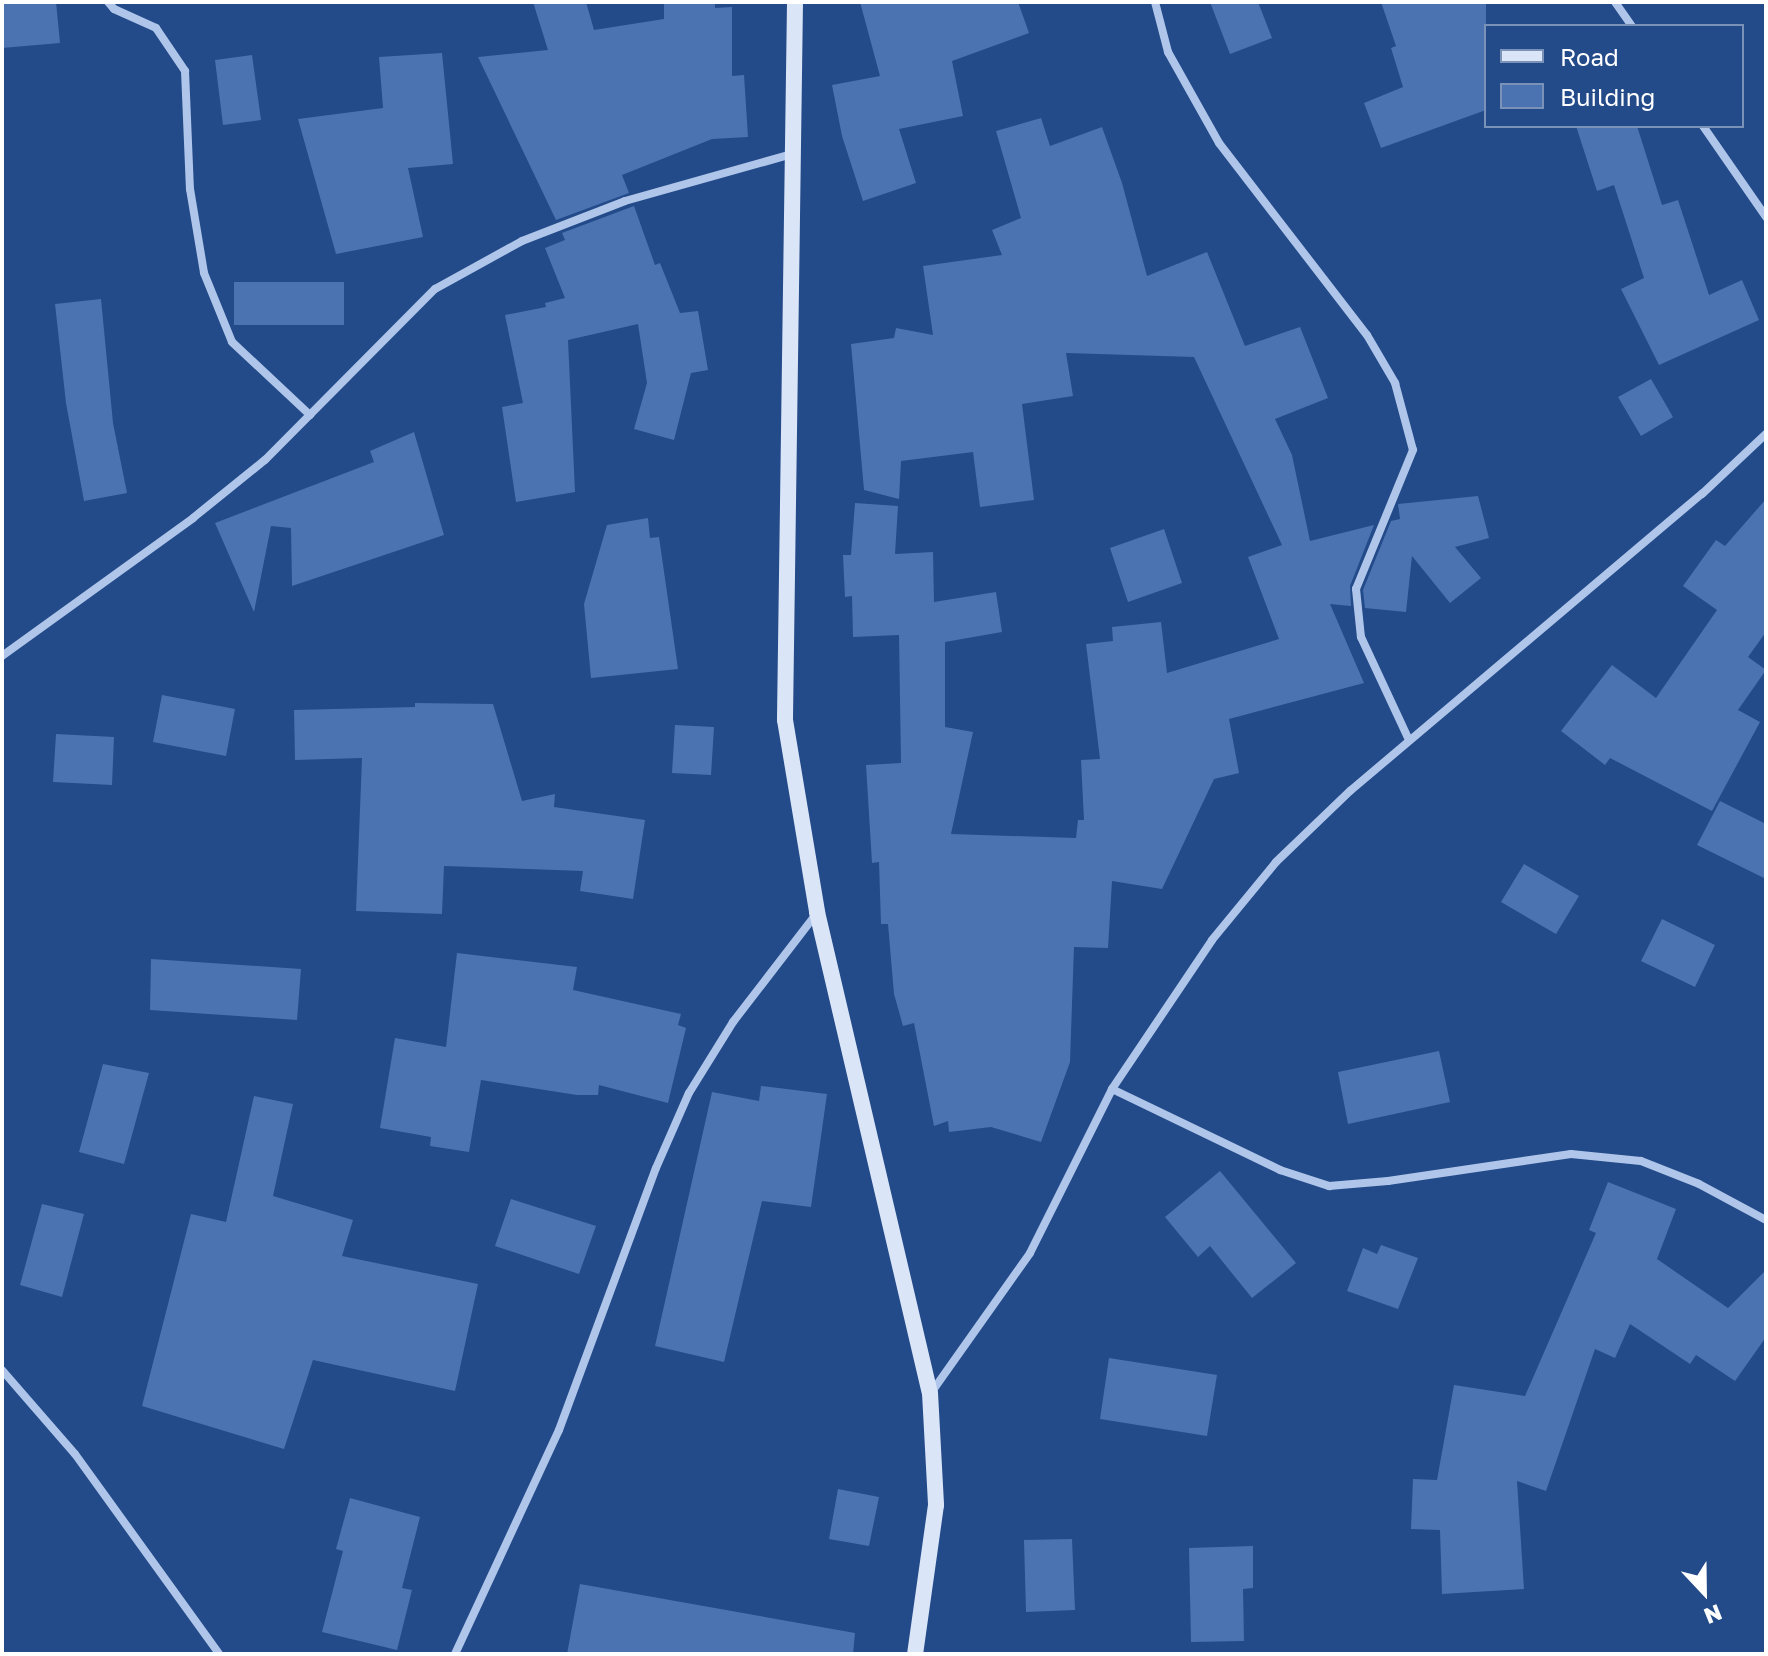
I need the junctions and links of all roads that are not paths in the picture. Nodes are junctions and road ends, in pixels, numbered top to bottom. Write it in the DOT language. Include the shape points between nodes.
graph roads {
  1 [pos="108,2"];
  2 [pos="795,2"];
  3 [pos="1155,2"];
  4 [pos="1615,2"];
  5 [pos="1631,24"];
  6 [pos="1704,128"];
  7 [pos="793,154"];
  8 [pos="1766,217"];
  9 [pos="310,415"];
  10 [pos="1766,434"];
  11 [pos="2,656"];
  12 [pos="1409,740"];
  13 [pos="817,912"];
  14 [pos="1112,1089"];
  15 [pos="1766,1220"];
  16 [pos="2,1370"];
  17 [pos="930,1393"];
  18 [pos="219,1654"];
  19 [pos="455,1654"];
  20 [pos="915,1654"];
  1 -- 9 [label="street" via="156,28 185,71 190,189 204,273 232,342"];
  2 -- 7 [label="street"];
  3 -- 12 [label="street" via="1168,52 1219,143 1367,335 1395,383 1413,450 1356,589 1361,637"];
  4 -- 5 [label="street"];
  6 -- 8 [label="street"];
  7 -- 9 [label="street" via="625,201 522,241 435,289"];
  7 -- 13 [label="street" via="785,720"];
  9 -- 11 [label="street" via="265,460 193,518"];
  10 -- 12 [label="street"];
  12 -- 14 [label="street" via="1276,862 1212,940"];
  13 -- 17 [label="street"];
  13 -- 19 [label="street" via="733,1022 689,1093 559,1430"];
  14 -- 15 [label="street" via="1280,1170 1329,1186 1571,1154 1641,1161"];
  14 -- 17 [label="street" via="1030,1253"];
  16 -- 18 [label="street" via="75,1454"];
  17 -- 20 [label="street" via="936,1505"];
}
